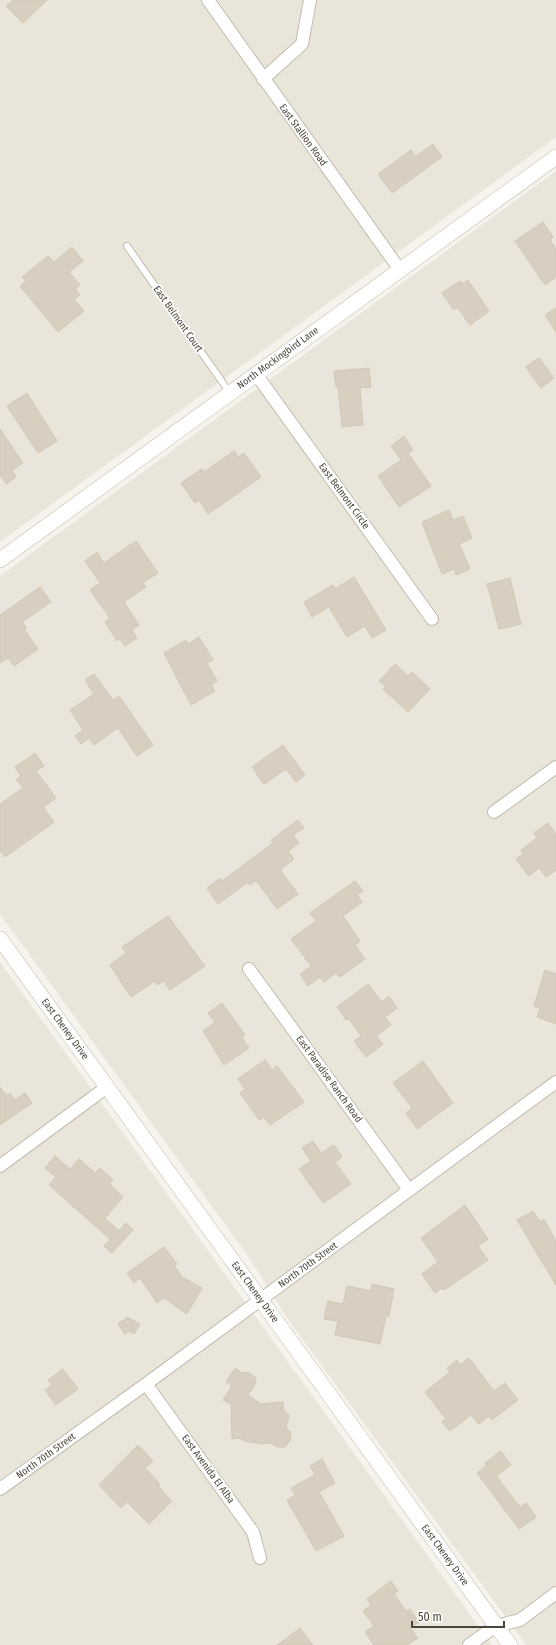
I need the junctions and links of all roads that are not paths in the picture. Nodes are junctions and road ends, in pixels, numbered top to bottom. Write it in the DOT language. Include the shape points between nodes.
graph roads {
  1 [pos="208,0"];
  2 [pos="310,0"];
  3 [pos="263,79"];
  4 [pos="554,163"];
  5 [pos="127,246"];
  6 [pos="400,270"];
  7 [pos="256,374"];
  8 [pos="230,392"];
  9 [pos="0,560"];
  10 [pos="432,619"];
  11 [pos="556,767"];
  12 [pos="494,812"];
  13 [pos="0,939"];
  14 [pos="249,969"];
  15 [pos="556,1082"];
  16 [pos="107,1087"];
  17 [pos="0,1166"];
  18 [pos="409,1190"];
  19 [pos="261,1299"];
  20 [pos="146,1384"];
  21 [pos="0,1489"];
  22 [pos="260,1558"];
  23 [pos="556,1593"];
  24 [pos="496,1626"];
  25 [pos="469,1645"];
  26 [pos="510,1645"];
  1 -- 3 [label="street, East Stallion Road"];
  2 -- 3 [label="street" via="302,44"];
  3 -- 6 [label="street, East Stallion Road"];
  4 -- 6 [label="street, North Mockingbird Lane"];
  5 -- 8 [label="lane, East Belmont Court"];
  6 -- 7 [label="street, North Mockingbird Lane"];
  7 -- 8 [label="street, North Mockingbird Lane"];
  7 -- 10 [label="street, East Belmont Circle"];
  8 -- 9 [label="street, North Mockingbird Lane"];
  11 -- 12 [label="street"];
  13 -- 16 [label="street, East Cheney Drive"];
  14 -- 18 [label="street, East Paradise Ranch Road"];
  15 -- 18 [label="street, North 70th Street"];
  16 -- 17 [label="street"];
  16 -- 19 [label="street, East Cheney Drive"];
  18 -- 19 [label="street, North 70th Street"];
  19 -- 20 [label="street, North 70th Street"];
  19 -- 24 [label="street, East Cheney Drive"];
  20 -- 21 [label="street, North 70th Street"];
  20 -- 22 [label="street, East Avenida El Alba" via="253,1532"];
  23 -- 24 [label="street" via="520,1620"];
  24 -- 25 [label="street"];
  24 -- 26 [label="street, East Cheney Drive"];
}
